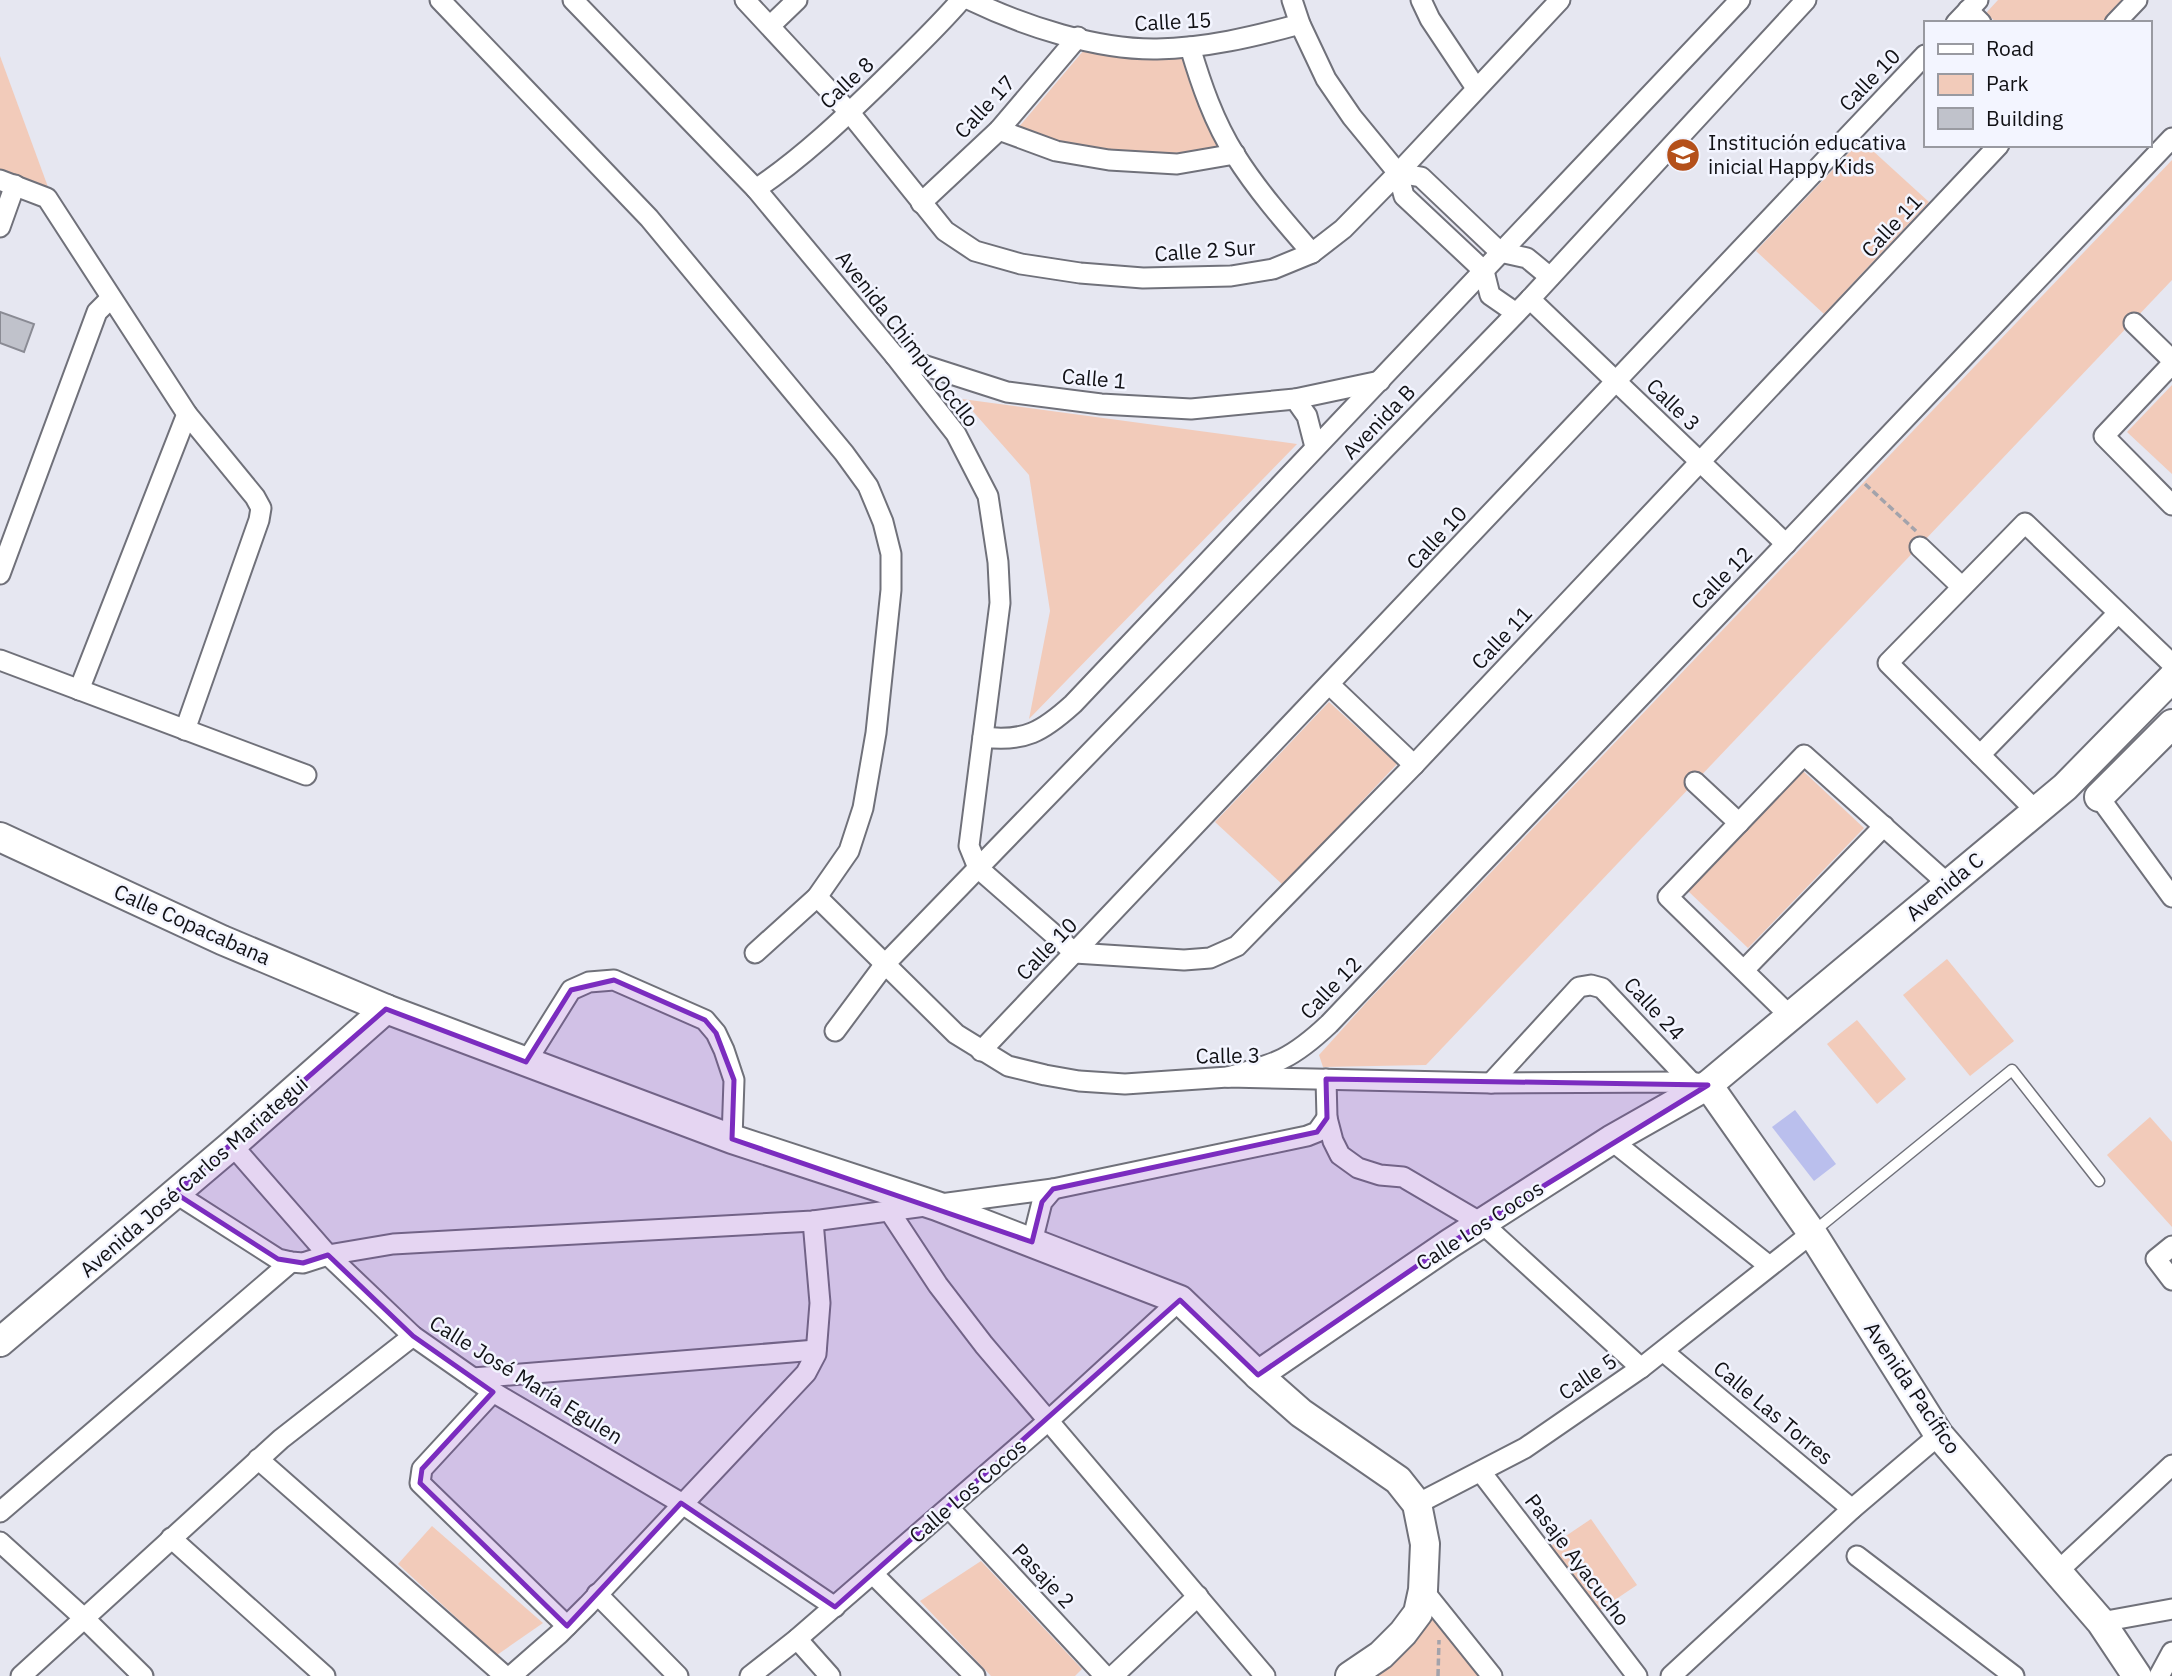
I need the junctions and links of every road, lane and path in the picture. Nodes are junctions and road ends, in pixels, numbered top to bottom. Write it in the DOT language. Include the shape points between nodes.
graph roads {
  1 [pos="440,0"];
  2 [pos="573,0"];
  3 [pos="745,0"];
  4 [pos="797,0"];
  5 [pos="961,0"];
  6 [pos="970,0"];
  7 [pos="1292,0"];
  8 [pos="1421,0"];
  9 [pos="1560,0"];
  10 [pos="1740,0"];
  11 [pos="1806,0"];
  12 [pos="2137,0"];
  13 [pos="2117,21"];
  14 [pos="1300,24"];
  15 [pos="770,26"];
  16 [pos="1078,37"];
  17 [pos="1190,47"];
  18 [pos="1924,56"];
  19 [pos="1476,88"];
  20 [pos="850,113"];
  21 [pos="999,130"];
  22 [pos="2172,138"];
  23 [pos="1997,147"];
  24 [pos="1235,155"];
  25 [pos="1398,173"];
  26 [pos="7,182"];
  27 [pos="756,189"];
  28 [pos="921,203"];
  29 [pos="0,228"];
  30 [pos="1500,252"];
  31 [pos="1312,253"];
  32 [pos="1484,271"];
  33 [pos="1550,277"];
  34 [pos="111,298"];
  35 [pos="1523,306"];
  36 [pos="2133,323"];
  37 [pos="895,356"];
  38 [pos="2172,362"];
  39 [pos="1380,381"];
  40 [pos="1615,381"];
  41 [pos="1295,399"];
  42 [pos="187,414"];
  43 [pos="1315,447"];
  44 [pos="1700,462"];
  45 [pos="1853,473"];
  46 [pos="2172,505"];
  47 [pos="1918,539"];
  48 [pos="1786,544"];
  49 [pos="0,574"];
  50 [pos="1962,587"];
  51 [pos="2117,614"];
  52 [pos="0,660"];
  53 [pos="2172,664"];
  54 [pos="2172,678"];
  55 [pos="1330,685"];
  56 [pos="79,690"];
  57 [pos="2172,724"];
  58 [pos="185,730"];
  59 [pos="983,737"];
  60 [pos="1980,755"];
  61 [pos="1414,765"];
  62 [pos="306,775"];
  63 [pos="1695,782"];
  64 [pos="2099,797"];
  65 [pos="2036,811"];
  66 [pos="1739,823"];
  67 [pos="1884,826"];
  68 [pos="0,836"];
  69 [pos="978,868"];
  70 [pos="1948,884"];
  71 [pos="2171,894"];
  72 [pos="817,897"];
  73 [pos="755,953"];
  74 [pos="1075,953"];
  75 [pos="885,964"];
  76 [pos="1744,970"];
  77 [pos="386,1010"];
  78 [pos="1790,1016"];
  79 [pos="835,1031"];
  80 [pos="1303,1048"];
  81 [pos="981,1051"];
  82 [pos="526,1062"];
  83 [pos="1228,1077"];
  84 [pos="1318,1079"];
  85 [pos="1491,1083"];
  86 [pos="1700,1084"];
  87 [pos="1327,1118"];
  88 [pos="732,1139"];
  89 [pos="1611,1140"];
  90 [pos="232,1145"];
  91 [pos="2099,1181"];
  92 [pos="1053,1189"];
  93 [pos="176,1193"];
  94 [pos="937,1206"];
  95 [pos="890,1212"];
  96 [pos="813,1221"];
  97 [pos="1483,1224"];
  98 [pos="1812,1233"];
  99 [pos="1032,1242"];
  100 [pos="2172,1246"];
  101 [pos="328,1255"];
  102 [pos="291,1262"];
  103 [pos="1768,1265"];
  104 [pos="2172,1280"];
  105 [pos="1180,1300"];
  106 [pos="413,1336"];
  107 [pos="0,1342"];
  108 [pos="816,1350"];
  109 [pos="1664,1352"];
  110 [pos="1641,1368"];
  111 [pos="1258,1376"];
  112 [pos="473,1378"];
  113 [pos="493,1392"];
  114 [pos="1048,1421"];
  115 [pos="1939,1435"];
  116 [pos="258,1459"];
  117 [pos="2172,1465"];
  118 [pos="1481,1472"];
  119 [pos="681,1503"];
  120 [pos="1418,1504"];
  121 [pos="949,1508"];
  122 [pos="1852,1510"];
  123 [pos="0,1512"];
  124 [pos="171,1538"];
  125 [pos="0,1542"];
  126 [pos="1857,1556"];
  127 [pos="2058,1571"];
  128 [pos="873,1574"];
  129 [pos="1423,1590"];
  130 [pos="597,1594"];
  131 [pos="1198,1597"];
  132 [pos="835,1607"];
  133 [pos="2172,1609"];
  134 [pos="85,1619"];
  135 [pos="2101,1622"];
  136 [pos="567,1626"];
  137 [pos="1440,1629"];
  138 [pos="797,1639"];
  139 [pos="2172,1652"];
  140 [pos="2127,1672"];
  141 [pos="21,1676"];
  142 [pos="143,1676"];
  143 [pos="325,1676"];
  144 [pos="505,1676"];
  145 [pos="511,1676"];
  146 [pos="678,1676"];
  147 [pos="750,1676"];
  148 [pos="830,1676"];
  149 [pos="975,1676"];
  150 [pos="1105,1676"];
  151 [pos="1114,1676"];
  152 [pos="1265,1676"];
  153 [pos="1350,1676"];
  154 [pos="1438,1676"];
  155 [pos="1492,1676"];
  156 [pos="1637,1676"];
  157 [pos="1671,1676"];
  158 [pos="2014,1676"];
  159 [pos="2158,1676"];
  1 -- 72 [label="street" via="649,218 844,453 867,486 883,522 891,554 891,590 863,808 849,850"];
  2 -- 27 [label="street, Avenida Chimpu Occllo"];
  3 -- 15 [label="street, Calle 2 Sur"];
  4 -- 15 [label="street"];
  5 -- 20 [label="street, Calle 8"];
  6 -- 16 [label="street, Calle 15" via="1008,18"];
  7 -- 14 [label="street, Calle 3"];
  8 -- 19 [label="street"];
  9 -- 19 [label="street, Calle 2 Sur"];
  10 -- 30 [label="street, Avenida B"];
  11 -- 33 [label="street, Avenida B"];
  12 -- 13 [label="street"];
  14 -- 17 [label="street, Calle 15" via="1239,41"];
  14 -- 25 [label="street, Calle 3" via="1326,79"];
  15 -- 20 [label="street, Calle 2 Sur"];
  16 -- 17 [label="street, Calle 15" via="1122,47"];
  16 -- 21 [label="street, Calle 17"];
  17 -- 24 [label="street" via="1203,91"];
  18 -- 40 [label="street, Calle 10"];
  19 -- 25 [label="street, Calle 2 Sur"];
  20 -- 27 [label="street, Calle 8"];
  20 -- 28 [label="street, Calle 2 Sur"];
  21 -- 24 [label="street" via="1056,151 1109,160 1177,163"];
  21 -- 28 [label="street, Calle 17"];
  22 -- 45 [label="street, Calle 12"];
  23 -- 44 [label="street, Calle 11"];
  24 -- 31 [label="street"];
  25 -- 30 [label="street" via="1422,177"];
  25 -- 31 [label="street, Calle 2 Sur" via="1343,229"];
  25 -- 32 [label="street, Calle 3" via="1404,196"];
  26 -- 29 [label="street"];
  26 -- 34 [label="street" via="47,198"];
  27 -- 37 [label="street, Avenida Chimpu Occllo"];
  28 -- 31 [label="street, Calle 2 Sur" via="945,231 975,251 1080,273 1143,278 1231,276 1273,269"];
  30 -- 32 [label="street, Avenida B"];
  30 -- 33 [label="street" via="1527,258"];
  32 -- 35 [label="street, Calle 3" via="1490,295"];
  32 -- 39 [label="street, Avenida B"];
  33 -- 35 [label="street, Avenida B"];
  34 -- 42 [label="street"];
  34 -- 49 [label="street" via="97,312"];
  35 -- 40 [label="street, Calle 3"];
  35 -- 69 [label="street, Avenida B"];
  36 -- 38 [label="street"];
  37 -- 41 [label="street, Calle 1" via="1007,392 1101,404 1191,409"];
  37 -- 59 [label="street, Avenida Chimpu Occllo" via="956,434 988,496 1000,603"];
  38 -- 46 [label="street" via="2104,436"];
  39 -- 41 [label="street, Calle 1"];
  39 -- 43 [label="street, Avenida B"];
  40 -- 44 [label="street, Calle 3"];
  40 -- 55 [label="street, Calle 10"];
  41 -- 43 [label="street" via="1307,416"];
  42 -- 56 [label="street"];
  42 -- 58 [label="street" via="261,508"];
  43 -- 59 [label="street, Avenida B" via="1052,723 1009,740"];
  44 -- 48 [label="street, Calle 3"];
  44 -- 61 [label="street, Calle 11"];
  45 -- 47 [label="path"];
  45 -- 48 [label="street, Calle 12"];
  47 -- 50 [label="street"];
  48 -- 80 [label="street, Calle 12"];
  50 -- 51 [label="street" via="2025,523"];
  50 -- 60 [label="street" via="1888,663"];
  51 -- 53 [label="street"];
  51 -- 60 [label="street"];
  52 -- 56 [label="street"];
  54 -- 65 [label="street, Avenida C"];
  55 -- 61 [label="street"];
  55 -- 74 [label="street, Calle 10"];
  56 -- 58 [label="street"];
  57 -- 64 [label="street"];
  58 -- 62 [label="street"];
  59 -- 69 [label="street, Avenida Chimpu Occllo" via="969,846"];
  60 -- 65 [label="street"];
  61 -- 74 [label="street, Calle 11" via="1237,946 1210,958 1184,960"];
  63 -- 66 [label="street"];
  64 -- 71 [label="street"];
  65 -- 70 [label="street, Avenida C"];
  66 -- 67 [label="street" via="1804,755"];
  66 -- 76 [label="street" via="1668,897"];
  67 -- 70 [label="street"];
  67 -- 76 [label="street"];
  68 -- 77 [label="street, Calle Copacabana" via="222,940"];
  69 -- 74 [label="street"];
  69 -- 75 [label="street"];
  70 -- 78 [label="street, Avenida C"];
  72 -- 73 [label="street"];
  72 -- 75 [label="street, Calle 3"];
  74 -- 81 [label="street, Calle 10"];
  75 -- 79 [label="street"];
  75 -- 81 [label="street, Calle 3" via="956,1034"];
  76 -- 78 [label="street"];
  77 -- 82 [label="street, Calle Copacabana"];
  77 -- 90 [label="street, Avenida José Carlos Mariategui"];
  78 -- 86 [label="street, Avenida C"];
  80 -- 83 [label="street, Calle 12" via="1274,1065"];
  80 -- 84 [label="street, Calle 12"];
  81 -- 83 [label="street, Calle 3" via="1008,1066 1079,1081 1125,1084"];
  82 -- 88 [label="street, Calle Copacabana"];
  82 -- 88 [label="street" via="571,990 589,982 614,980 705,1020 716,1033 734,1080"];
  83 -- 84 [label="street, Calle 3"];
  84 -- 85 [label="street, Calle 3"];
  84 -- 87 [label="street, Calle 12"];
  85 -- 86 [label="street, Calle 3"];
  85 -- 86 [label="street, Calle 24" via="1579,987 1591,985 1602,988"];
  86 -- 89 [label="street, Calle Los Cocos"];
  86 -- 98 [label="street, Avenida Pacífico"];
  87 -- 92 [label="street" via="1317,1132 1307,1136"];
  87 -- 97 [label="street, Calle 12" via="1340,1155 1358,1168 1403,1177"];
  88 -- 94 [label="street, Calle Copacabana"];
  89 -- 97 [label="street, Calle Los Cocos"];
  89 -- 103 [label="street"];
  90 -- 93 [label="street, Avenida José Carlos Mariategui"];
  90 -- 101 [label="street, Calle José María Egulen"];
  91 -- 98 [label="lane" via="2012,1070"];
  92 -- 94 [label="street"];
  92 -- 99 [label="street" via="1042,1202"];
  93 -- 102 [label="street" via="278,1259"];
  93 -- 107 [label="street, Avenida José Carlos Mariategui"];
  94 -- 95 [label="street"];
  94 -- 99 [label="street, Calle Copacabana"];
  95 -- 96 [label="street"];
  95 -- 114 [label="street" via="938,1285"];
  96 -- 101 [label="street" via="393,1244"];
  96 -- 108 [label="street" via="820,1303"];
  97 -- 110 [label="street, Calle 12"];
  97 -- 111 [label="street, Calle Los Cocos"];
  98 -- 103 [label="street, Calle 5"];
  98 -- 115 [label="street, Avenida Pacífico"];
  99 -- 105 [label="street, Calle Copacabana"];
  100 -- 104 [label="street" via="2156,1259"];
  101 -- 102 [label="street"];
  101 -- 106 [label="street, Calle José María Egulen"];
  102 -- 123 [label="street"];
  103 -- 109 [label="street, Calle 5"];
  105 -- 111 [label="street"];
  105 -- 114 [label="street, Calle Los Cocos"];
  106 -- 112 [label="street, Calle José María Egulen"];
  106 -- 116 [label="street"];
  108 -- 112 [label="street"];
  108 -- 119 [label="street" via="806,1373"];
  109 -- 110 [label="street, Calle 5"];
  109 -- 122 [label="street, Calle Las Torres"];
  110 -- 118 [label="street, Calle 5" via="1525,1448"];
  111 -- 120 [label="street" via="1301,1413 1398,1480"];
  112 -- 113 [label="street, Calle José María Egulen"];
  113 -- 119 [label="street, Calle José María Egulen"];
  113 -- 136 [label="street" via="422,1469 420,1483"];
  114 -- 121 [label="street, Calle Los Cocos"];
  114 -- 131 [label="street"];
  115 -- 122 [label="street"];
  115 -- 127 [label="street, Avenida Pacífico"];
  116 -- 124 [label="street"];
  116 -- 144 [label="street"];
  117 -- 127 [label="street"];
  118 -- 120 [label="street, Calle 5"];
  118 -- 156 [label="street, Pasaje Ayacucho"];
  119 -- 130 [label="street"];
  119 -- 132 [label="street, Calle José María Egulen"];
  120 -- 129 [label="street" via="1425,1544"];
  121 -- 128 [label="street, Calle Los Cocos"];
  121 -- 150 [label="street, Pasaje 2"];
  122 -- 157 [label="street"];
  124 -- 134 [label="street"];
  124 -- 143 [label="street"];
  125 -- 134 [label="street"];
  126 -- 158 [label="street"];
  127 -- 135 [label="street, Avenida Pacífico"];
  128 -- 132 [label="street, Calle Los Cocos"];
  128 -- 149 [label="street"];
  129 -- 153 [label="street" via="1418,1613 1403,1633"];
  129 -- 155 [label="street"];
  130 -- 136 [label="street"];
  130 -- 146 [label="street"];
  131 -- 151 [label="street"];
  131 -- 152 [label="street"];
  132 -- 138 [label="street, Calle Los Cocos"];
  133 -- 135 [label="street"];
  134 -- 141 [label="street"];
  134 -- 142 [label="street"];
  135 -- 140 [label="street, Avenida Pacífico"];
  136 -- 145 [label="street"];
  137 -- 154 [label="path"];
  138 -- 147 [label="street, Calle Los Cocos"];
  138 -- 148 [label="street"];
  139 -- 159 [label="street"];
}
